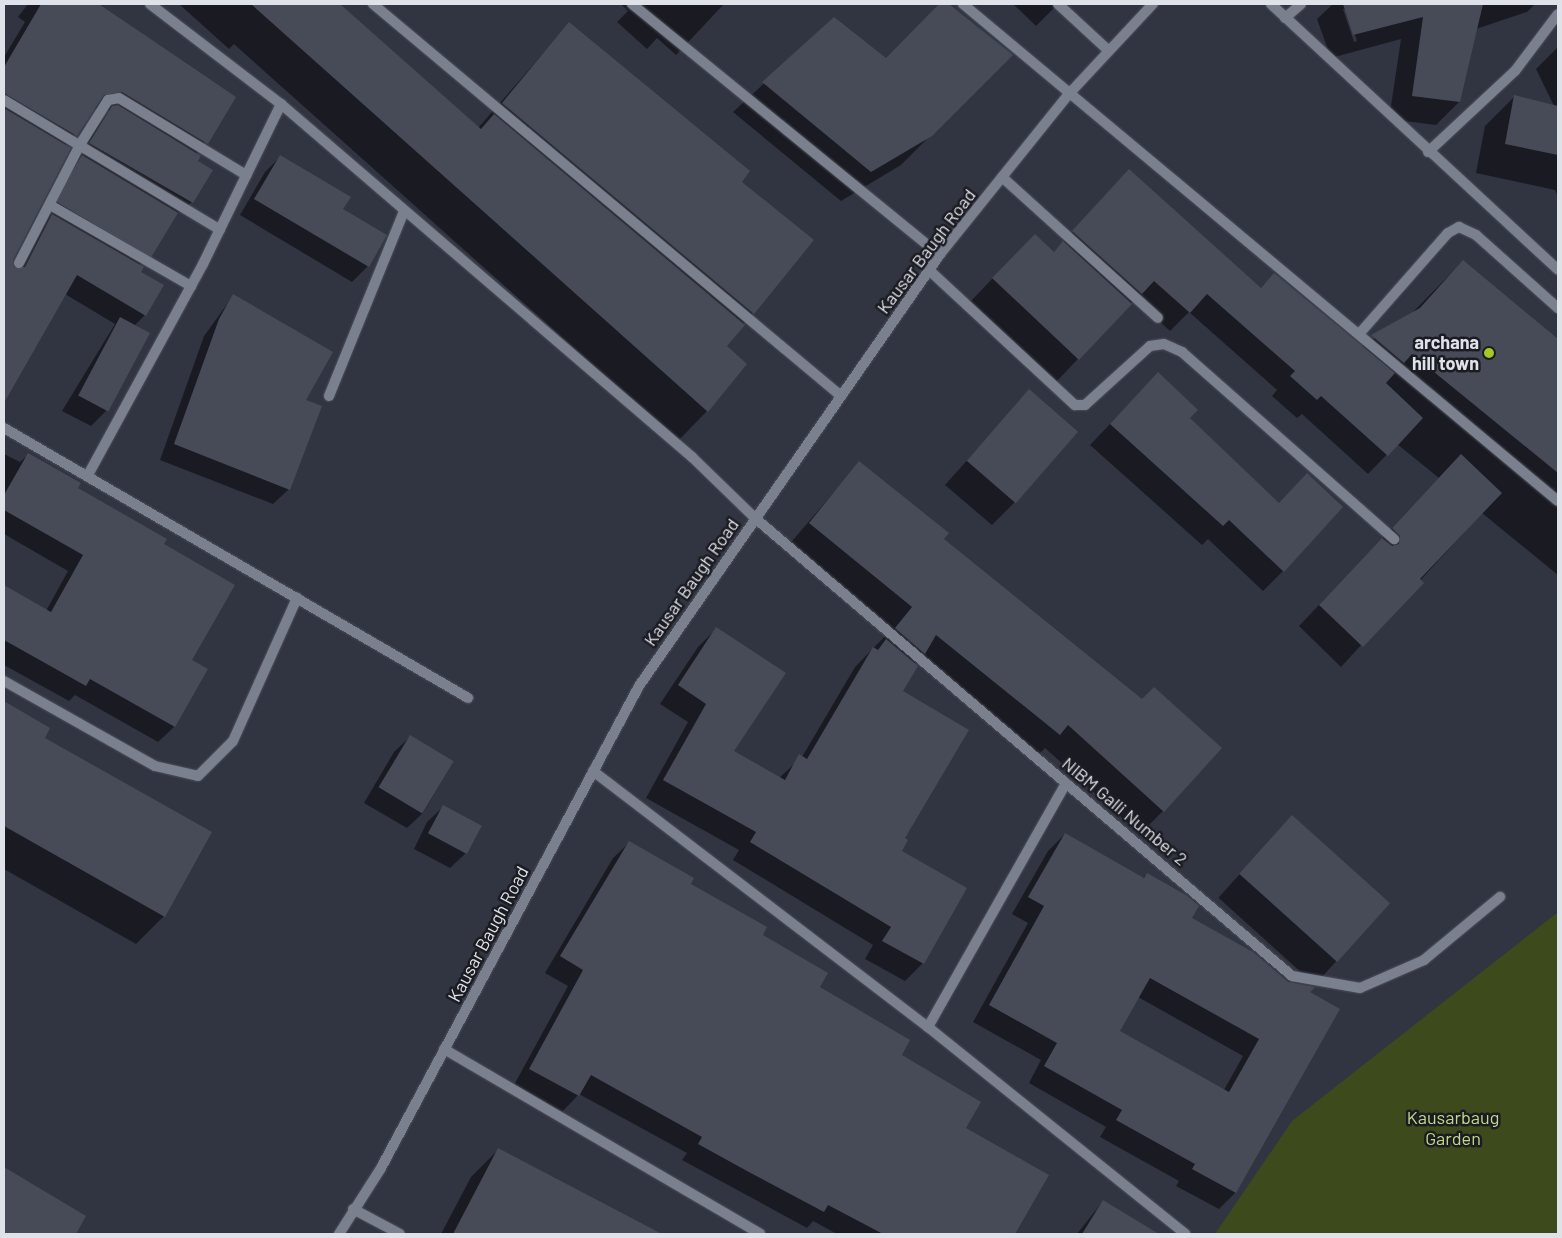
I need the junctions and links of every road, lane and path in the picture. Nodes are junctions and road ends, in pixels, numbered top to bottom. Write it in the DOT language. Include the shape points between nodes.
graph roads {
  1 [pos="150,4"];
  2 [pos="373,4"];
  3 [pos="632,4"];
  4 [pos="963,4"];
  5 [pos="1058,4"];
  6 [pos="1153,4"];
  7 [pos="1271,4"];
  8 [pos="1300,4"];
  9 [pos="1558,14"];
  10 [pos="1285,18"];
  11 [pos="1109,51"];
  12 [pos="1068,95"];
  13 [pos="4,100"];
  14 [pos="281,104"];
  15 [pos="81,143"];
  16 [pos="1428,152"];
  17 [pos="246,175"];
  18 [pos="1002,177"];
  19 [pos="50,205"];
  20 [pos="404,211"];
  21 [pos="220,230"];
  22 [pos="940,255"];
  23 [pos="19,263"];
  24 [pos="929,270"];
  25 [pos="1558,270"];
  26 [pos="191,286"];
  27 [pos="1558,308"];
  28 [pos="1158,318"];
  29 [pos="1360,334"];
  30 [pos="329,396"];
  31 [pos="841,396"];
  32 [pos="4,428"];
  33 [pos="88,475"];
  34 [pos="1558,501"];
  35 [pos="755,518"];
  36 [pos="1394,539"];
  37 [pos="297,598"];
  38 [pos="4,681"];
  39 [pos="468,698"];
  40 [pos="593,771"];
  41 [pos="1066,783"];
  42 [pos="1500,897"];
  43 [pos="928,1028"];
  44 [pos="444,1049"];
  45 [pos="353,1209"];
  46 [pos="339,1234"];
  47 [pos="400,1234"];
  48 [pos="760,1234"];
  49 [pos="1185,1234"];
  1 -- 14 [label="street, NIBM Galli Number 2"];
  2 -- 31 [label="street"];
  3 -- 22 [label="street"];
  4 -- 12 [label="street"];
  5 -- 11 [label="street"];
  6 -- 11 [label="street, Kausar Baugh Road"];
  7 -- 10 [label="street"];
  8 -- 10 [label="street"];
  9 -- 16 [label="street" via="1514,72"];
  10 -- 16 [label="street"];
  11 -- 12 [label="street, Kausar Baugh Road"];
  12 -- 18 [label="street, Kausar Baugh Road"];
  12 -- 29 [label="street"];
  13 -- 15 [label="street"];
  14 -- 17 [label="street"];
  14 -- 20 [label="street, NIBM Galli Number 2"];
  15 -- 17 [label="street" via="108,100 119,98"];
  15 -- 19 [label="street"];
  15 -- 21 [label="street"];
  16 -- 25 [label="street"];
  17 -- 21 [label="street"];
  18 -- 22 [label="street, Kausar Baugh Road"];
  18 -- 28 [label="street"];
  19 -- 23 [label="street"];
  19 -- 26 [label="street"];
  20 -- 30 [label="street"];
  20 -- 35 [label="street, NIBM Galli Number 2" via="692,457"];
  21 -- 26 [label="street"];
  22 -- 24 [label="street, Kausar Baugh Road"];
  24 -- 31 [label="street, Kausar Baugh Road"];
  24 -- 36 [label="street" via="1075,405 1085,405 1150,346 1164,344 1182,352"];
  26 -- 33 [label="street"];
  27 -- 29 [label="street" via="1476,236 1459,227 1448,233"];
  29 -- 34 [label="street"];
  31 -- 35 [label="street, Kausar Baugh Road"];
  32 -- 33 [label="street"];
  33 -- 37 [label="street"];
  35 -- 40 [label="street, Kausar Baugh Road" via="639,686"];
  35 -- 41 [label="street, NIBM Galli Number 2"];
  37 -- 38 [label="street" via="233,741 198,776 155,766"];
  37 -- 39 [label="street"];
  40 -- 43 [label="street"];
  40 -- 44 [label="street, Kausar Baugh Road"];
  41 -- 42 [label="street, NIBM Galli Number 2" via="1292,976 1360,988 1424,960"];
  41 -- 43 [label="street"];
  43 -- 49 [label="street"];
  44 -- 45 [label="street, Kausar Baugh Road"];
  44 -- 48 [label="street"];
  45 -- 46 [label="street, Kausar Baugh Road"];
  45 -- 47 [label="street"];
}
